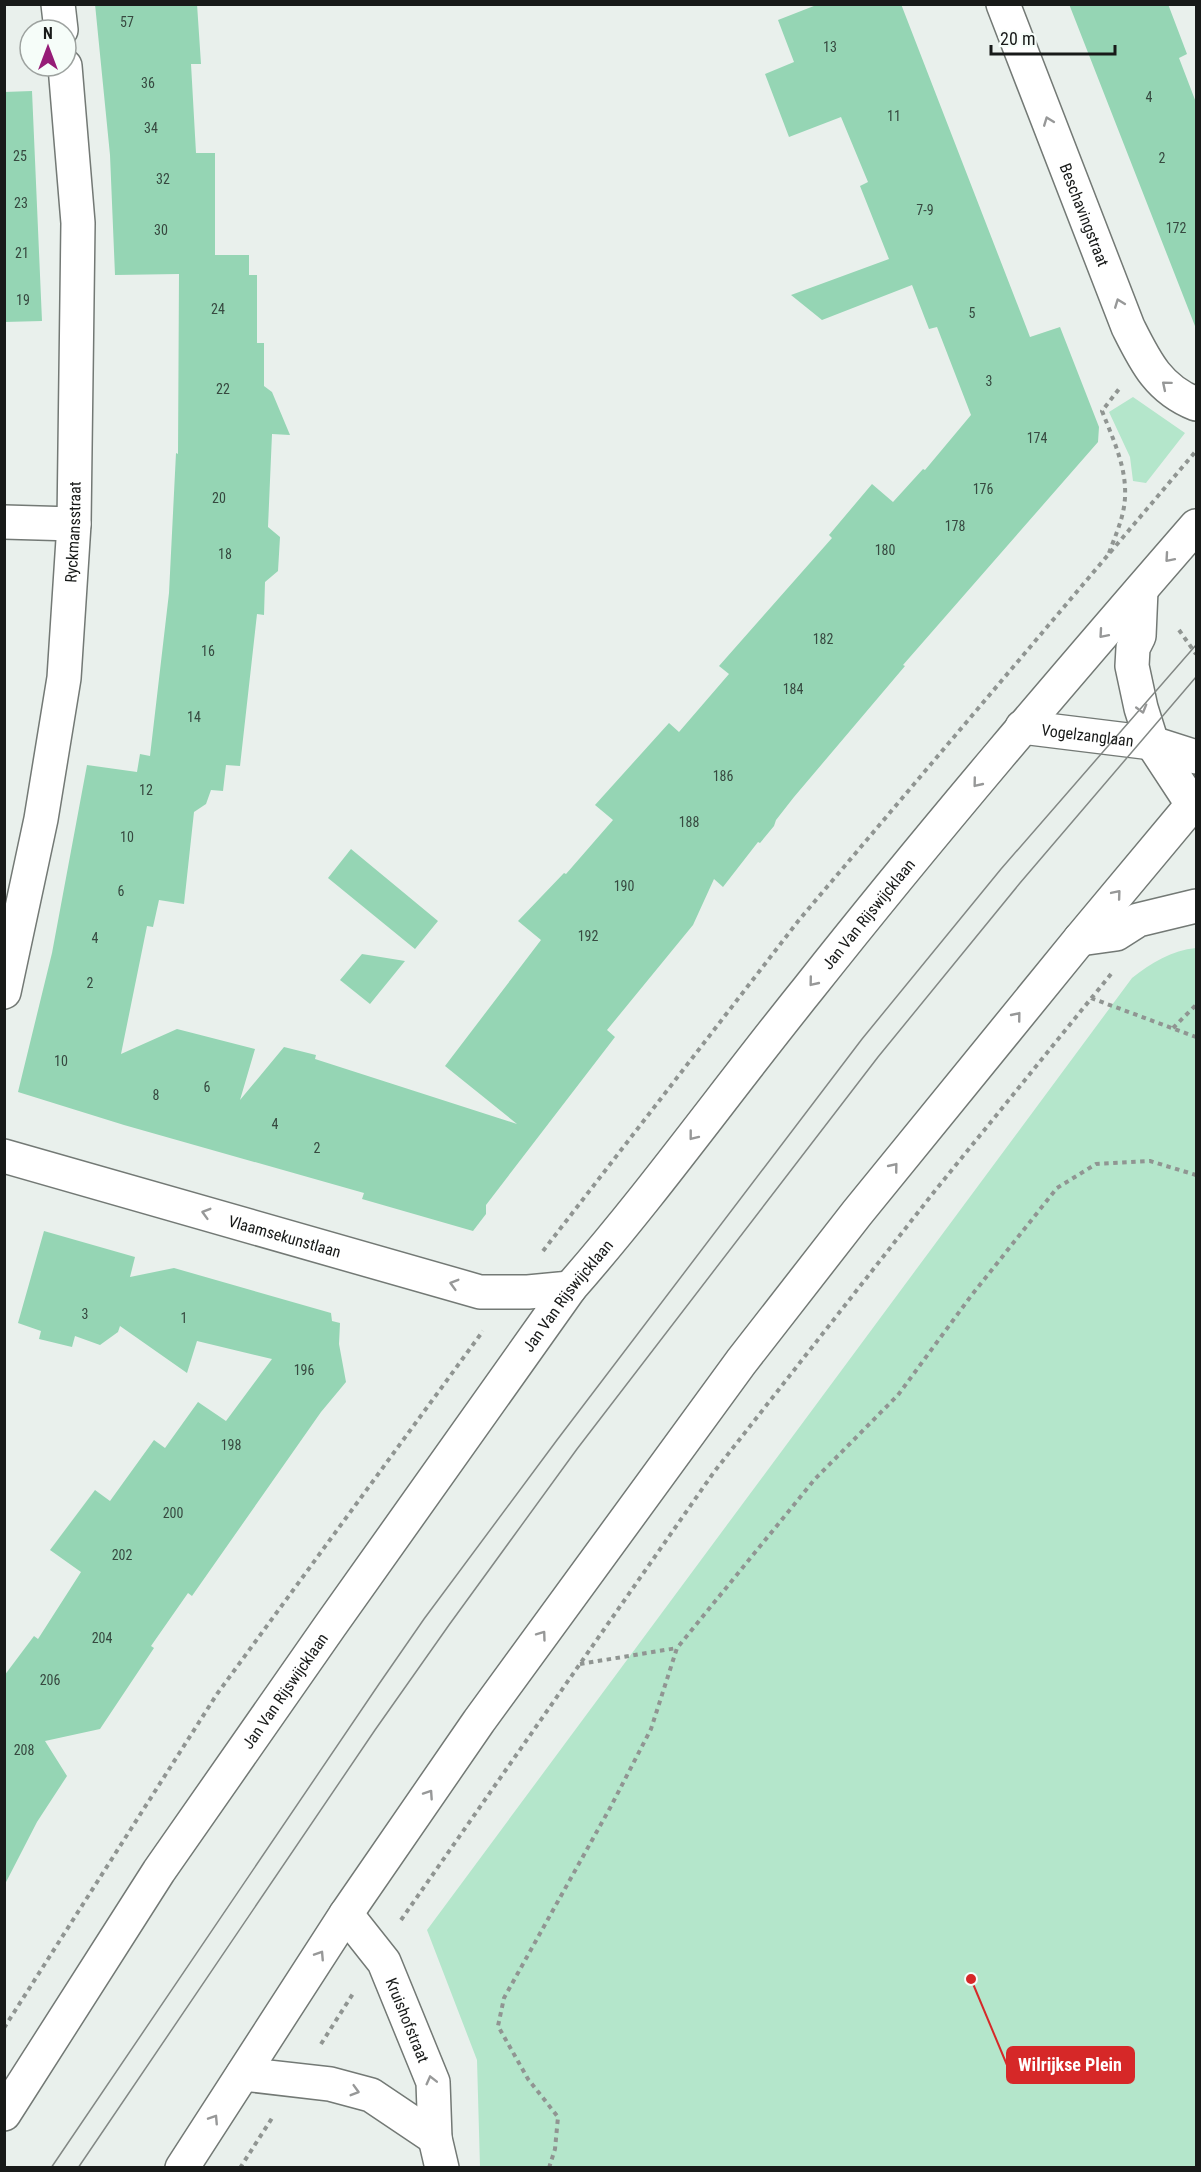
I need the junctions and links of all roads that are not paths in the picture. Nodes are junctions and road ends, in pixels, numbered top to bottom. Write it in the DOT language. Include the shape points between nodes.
graph roads {
  1 [pos="1003,4"];
  2 [pos="66,78"];
  3 [pos="1197,404"];
  4 [pos="4,522"];
  5 [pos="74,524"];
  6 [pos="1197,526"];
  7 [pos="1141,590"];
  8 [pos="1022,727"];
  9 [pos="1152,743"];
  10 [pos="1197,757"];
  11 [pos="1195,805"];
  12 [pos="1197,906"];
  13 [pos="1080,939"];
  14 [pos="4,992"];
  15 [pos="4,1156"];
  16 [pos="570,1288"];
  17 [pos="346,1914"];
  18 [pos="243,2074"];
  19 [pos="4,2114"];
  20 [pos="439,2153"];
  21 [pos="182,2168"];
  3 -- 1 [label="main road, Beschavingstraat, one-way" via="1155,376 1128,327"];
  2 -- 5 [label="main road, Ryckmansstraat" via="78,223"];
  4 -- 5 [label="main road"];
  5 -- 14 [label="main road, Ryckmansstraat" via="64,678 41,819"];
  6 -- 7 [label="main road, Jan Van Rijswijcklaan, one-way"];
  7 -- 8 [label="main road, Jan Van Rijswijcklaan, one-way"];
  7 -- 9 [label="main road, Vogelzanglaan, one-way" via="1139,636 1133,648 1132,666"];
  8 -- 9 [label="main road, Vogelzanglaan"];
  8 -- 16 [label="main road, Jan Van Rijswijcklaan, one-way"];
  9 -- 10 [label="main road, Vogelzanglaan"];
  9 -- 11 [label="main road, Vogelzanglaan"];
  13 -- 11 [label="main road, one-way"];
  12 -- 13 [label="main road" via="1138,920 1116,934"];
  17 -- 13 [label="main road, one-way" via="479,1721 741,1362 856,1213"];
  16 -- 15 [label="main road, Vlaamsekunstlaan, one-way" via="480,1292"];
  16 -- 19 [label="main road, Jan Van Rijswijcklaan" via="159,1871"];
  18 -- 17 [label="main road, one-way"];
  20 -- 17 [label="main road, Kruishofstraat, one-way" via="433,2082 405,2010 384,1962"];
  18 -- 20 [label="main road, Kruishofstraat, one-way" via="330,2084 371,2095"];
  21 -- 18 [label="main road, one-way"];
}
